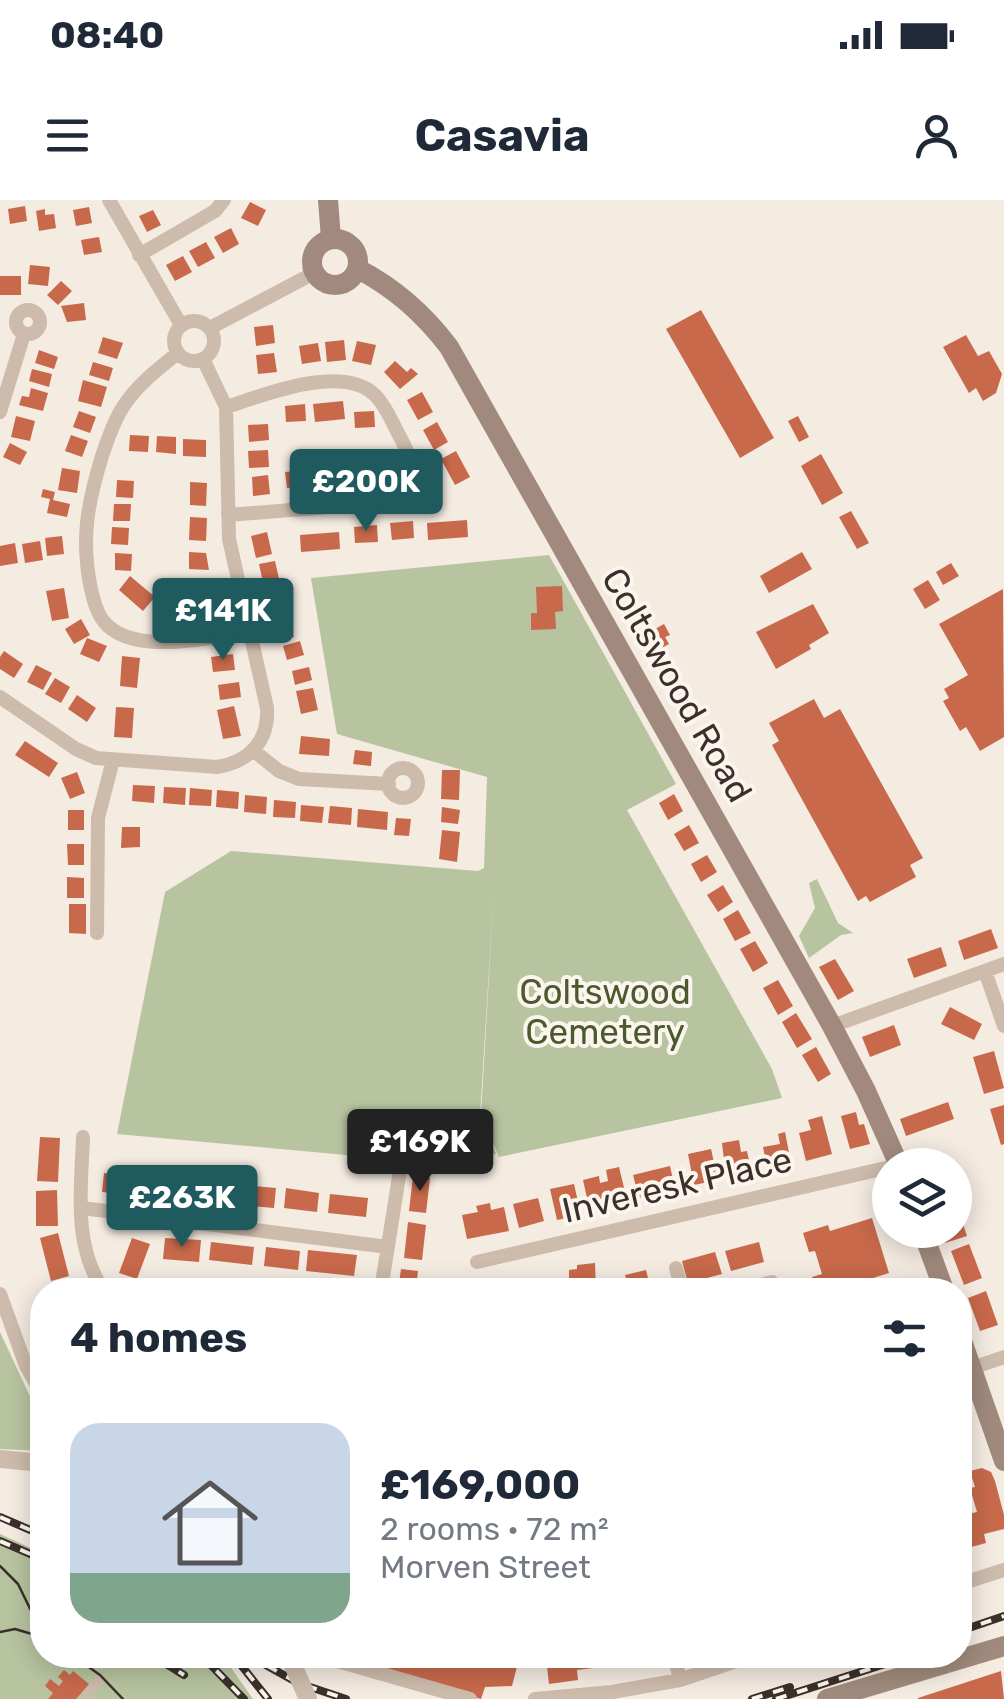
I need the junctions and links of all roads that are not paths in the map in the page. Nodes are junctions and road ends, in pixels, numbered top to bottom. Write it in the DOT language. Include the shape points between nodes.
graph roads {
  1 [pos="109,200"];
  2 [pos="224,200"];
  3 [pos="328,200"];
  4 [pos="331,239"];
  5 [pos="138,255"];
  6 [pos="358,269"];
  7 [pos="314,274"];
  8 [pos="181,325"];
  9 [pos="210,328"];
  10 [pos="24,334"];
  11 [pos="178,352"];
  12 [pos="203,359"];
  13 [pos="226,407"];
  14 [pos="0,412"];
  15 [pos="228,516"];
  16 [pos="250,629"];
  17 [pos="0,697"];
  18 [pos="254,750"];
  19 [pos="113,760"];
  20 [pos="388,784"];
  21 [pos="98,933"];
  22 [pos="1004,964"];
  23 [pos="984,971"];
  24 [pos="832,1026"];
  25 [pos="1004,1026"];
  26 [pos="83,1138"];
  27 [pos="891,1148"];
  28 [pos="401,1164"];
  29 [pos="872,1171"];
  30 [pos="82,1208"];
  31 [pos="388,1246"];
  32 [pos="929,1248"];
  33 [pos="478,1262"];
  34 [pos="676,1268"];
  35 [pos="97,1278"];
  36 [pos="384,1278"];
  37 [pos="679,1278"];
  38 [pos="940,1278"];
  39 [pos="0,1294"];
  40 [pos="1004,1357"];
  41 [pos="972,1368"];
  42 [pos="30,1373"];
  43 [pos="0,1459"];
  44 [pos="1004,1460"];
  45 [pos="30,1462"];
  46 [pos="1004,1570"];
  47 [pos="972,1580"];
  48 [pos="1004,1646"];
  49 [pos="972,1656"];
  50 [pos="294,1668"];
  51 [pos="362,1668"];
  52 [pos="677,1668"];
  53 [pos="716,1668"];
  54 [pos="931,1668"];
  55 [pos="99,1680"];
  56 [pos="680,1680"];
  57 [pos="84,1699"];
  58 [pos="308,1699"];
  59 [pos="470,1699"];
  60 [pos="535,1699"];
  61 [pos="827,1699"];
  1 -- 5 [label="street"];
  2 -- 5 [label="street"];
  3 -- 4 [label="main road"];
  4 -- 6 [label="main road, Coltswood Road" via="355,249"];
  4 -- 7 [label="main road" via="316,250"];
  5 -- 8 [label="street"];
  6 -- 7 [label="main road" via="342,284"];
  6 -- 24 [label="main road, Coltswood Road" via="390,285 449,348"];
  7 -- 9 [label="street"];
  8 -- 9 [label="street" via="195,320"];
  8 -- 11 [label="street" via="174,338"];
  9 -- 12 [label="street" via="214,343"];
  10 -- 14 [label="street"];
  11 -- 12 [label="street"];
  11 -- 16 [label="street" via="124,406 109,438 86,512 84,552 93,598 106,625 129,638 192,642"];
  12 -- 13 [label="street"];
  13 -- 15 [label="street"];
  13 -- 15 [label="street" via="295,385 362,386 383,405 418,484 402,500"];
  15 -- 16 [label="street"];
  16 -- 18 [label="street" via="268,723"];
  17 -- 19 [label="street" via="76,749"];
  18 -- 19 [label="street" via="217,767"];
  18 -- 20 [label="street" via="299,779"];
  19 -- 21 [label="street" via="98,818"];
  22 -- 23 [label="street"];
  23 -- 24 [label="street"];
  23 -- 25 [label="street"];
  24 -- 27 [label="main road, Coltswood Road"];
  26 -- 30 [label="street"];
  28 -- 31 [label="street"];
  29 -- 33 [label="street, Inveresk Place"];
  30 -- 31 [label="street"];
  30 -- 35 [label="street" via="83,1248"];
  31 -- 36 [label="street"];
  32 -- 38 [label="main road"];
  34 -- 37 [label="street"];
  39 -- 42 [label="street"];
  40 -- 41 [label="street"];
  41 -- 44 [label="main road"];
  43 -- 45 [label="street"];
  46 -- 47 [label="street"];
  48 -- 49 [label="main road"];
  50 -- 58 [label="street, bridge"];
  51 -- 59 [label="street"];
  52 -- 56 [label="street"];
  53 -- 56 [label="street"];
  54 -- 61 [label="main road"];
  55 -- 57 [label="street"];
  56 -- 60 [label="street"];
}
